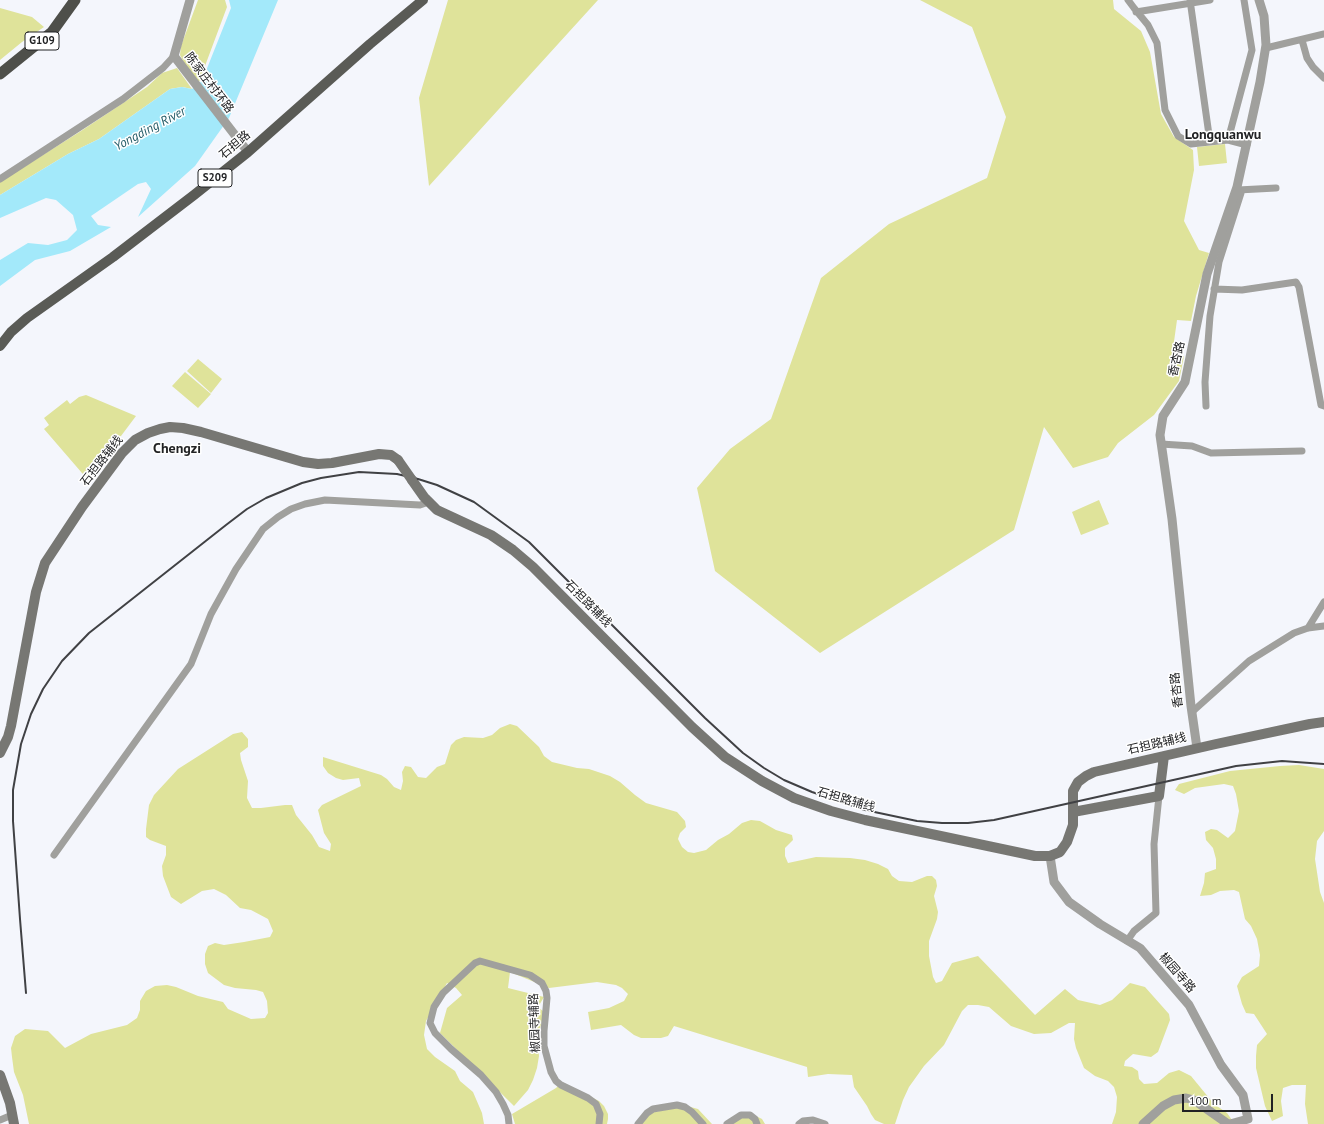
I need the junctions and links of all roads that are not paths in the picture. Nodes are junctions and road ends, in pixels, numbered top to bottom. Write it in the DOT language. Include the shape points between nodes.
graph roads {
  1 [pos="75,0"];
  2 [pos="190,0"];
  3 [pos="423,0"];
  4 [pos="1128,0"];
  5 [pos="1210,0"];
  6 [pos="1244,0"];
  7 [pos="1259,0"];
  8 [pos="1191,2"];
  9 [pos="1136,12"];
  10 [pos="1324,34"];
  11 [pos="1302,40"];
  12 [pos="1266,48"];
  13 [pos="174,56"];
  14 [pos="0,74"];
  15 [pos="1324,78"];
  16 [pos="1228,140"];
  17 [pos="1210,142"];
  18 [pos="1247,145"];
  19 [pos="248,152"];
  20 [pos="0,178"];
  21 [pos="1276,188"];
  22 [pos="1239,190"];
  23 [pos="1214,289"];
  24 [pos="0,346"];
  25 [pos="1206,406"];
  26 [pos="1324,406"];
  27 [pos="1161,444"];
  28 [pos="1302,451"];
  29 [pos="429,502"];
  30 [pos="1324,602"];
  31 [pos="1324,626"];
  32 [pos="1308,628"];
  33 [pos="1192,712"];
  34 [pos="1324,722"];
  35 [pos="1197,748"];
  36 [pos="0,753"];
  37 [pos="1164,756"];
  38 [pos="1159,796"];
  39 [pos="1073,812"];
  40 [pos="54,856"];
  41 [pos="1050,856"];
  42 [pos="1127,940"];
  43 [pos="0,1075"];
  44 [pos="13,1119"];
  45 [pos="1,1120"];
  46 [pos="1249,1121"];
  47 [pos="509,1124"];
  48 [pos="599,1124"];
  49 [pos="638,1124"];
  50 [pos="703,1124"];
  51 [pos="727,1124"];
  52 [pos="757,1124"];
  53 [pos="799,1124"];
  54 [pos="825,1124"];
  55 [pos="1144,1124"];
  56 [pos="1229,1124"];
  1 -- 14 [label="highway, G109" via="52,32"];
  2 -- 13 [label="street, 陈家庄村环路"];
  3 -- 19 [label="main road, 石担路 / S209"];
  4 -- 9 [label="street"];
  5 -- 8 [label="street"];
  6 -- 16 [label="street" via="1252,50"];
  7 -- 12 [label="street, 香杏路" via="1264,16"];
  8 -- 9 [label="street"];
  8 -- 17 [label="street"];
  9 -- 17 [label="street" via="1148,25 1157,43 1165,110 1178,136 1191,144"];
  10 -- 11 [label="street"];
  11 -- 12 [label="street"];
  11 -- 15 [label="street" via="1307,58"];
  12 -- 18 [label="street, 香杏路"];
  13 -- 19 [label="street, 陈家庄村环路"];
  13 -- 20 [label="street" via="163,68 123,99"];
  16 -- 17 [label="street"];
  16 -- 18 [label="street"];
  18 -- 22 [label="street, 香杏路"];
  19 -- 24 [label="main road, 石担路 / S209" via="113,257 27,318"];
  21 -- 22 [label="street"];
  22 -- 23 [label="street"];
  22 -- 27 [label="street, 香杏路" via="1207,274 1185,382 1163,416"];
  23 -- 25 [label="street" via="1205,382"];
  23 -- 26 [label="street" via="1242,290 1296,282 1321,405"];
  27 -- 28 [label="street" via="1192,446 1211,452"];
  27 -- 33 [label="street, 香杏路" via="1172,519"];
  29 -- 36 [label="main road, 石担路辅线, bridge" via="398,460 391,456 379,454 318,464 201,432 170,427 148,433 135,440 78,513 45,563 36,592 8,737"];
  29 -- 40 [label="street" via="420,505 325,500 291,509 263,529 236,569 211,614 192,664"];
  29 -- 41 [label="main road, 石担路辅线" via="437,510 490,535 513,550 692,727 725,757 762,781 794,798 865,820 1035,856"];
  30 -- 32 [label="street"];
  31 -- 32 [label="street"];
  32 -- 33 [label="street" via="1294,633 1249,660"];
  33 -- 35 [label="street, 香杏路"];
  34 -- 35 [label="main road, 石担路辅线"];
  35 -- 37 [label="main road, 石担路辅线"];
  37 -- 38 [label="main road"];
  37 -- 39 [label="main road, 石担路辅线" via="1086,776 1078,782 1073,791"];
  38 -- 39 [label="main road"];
  38 -- 42 [label="street" via="1154,844 1156,913"];
  39 -- 41 [label="main road, 石担路辅线" via="1067,842 1060,852"];
  41 -- 42 [label="street, 椒园寺路" via="1054,882 1069,902"];
  42 -- 46 [label="street, 椒园寺路" via="1140,948 1189,1005 1221,1065 1243,1095"];
  43 -- 44 [label="main road"];
  44 -- 45 [label="street"];
  46 -- 56 [label="street, 椒园寺路"];
  47 -- 48 [label="street, 椒园寺辅路" via="508,1116 496,1092 435,1033 430,1023 434,1007 444,993 480,961 530,975 542,983 547,998 544,1046 551,1072 560,1085 596,1104 600,1114"];
  49 -- 50 [label="street" via="646,1113 653,1109 677,1105 692,1112"];
  51 -- 52 [label="street" via="741,1115 750,1115"];
  53 -- 54 [label="street" via="813,1120"];
  55 -- 56 [label="street, 椒园寺路" via="1163,1106 1174,1100 1186,1098 1194,1100"];
}
